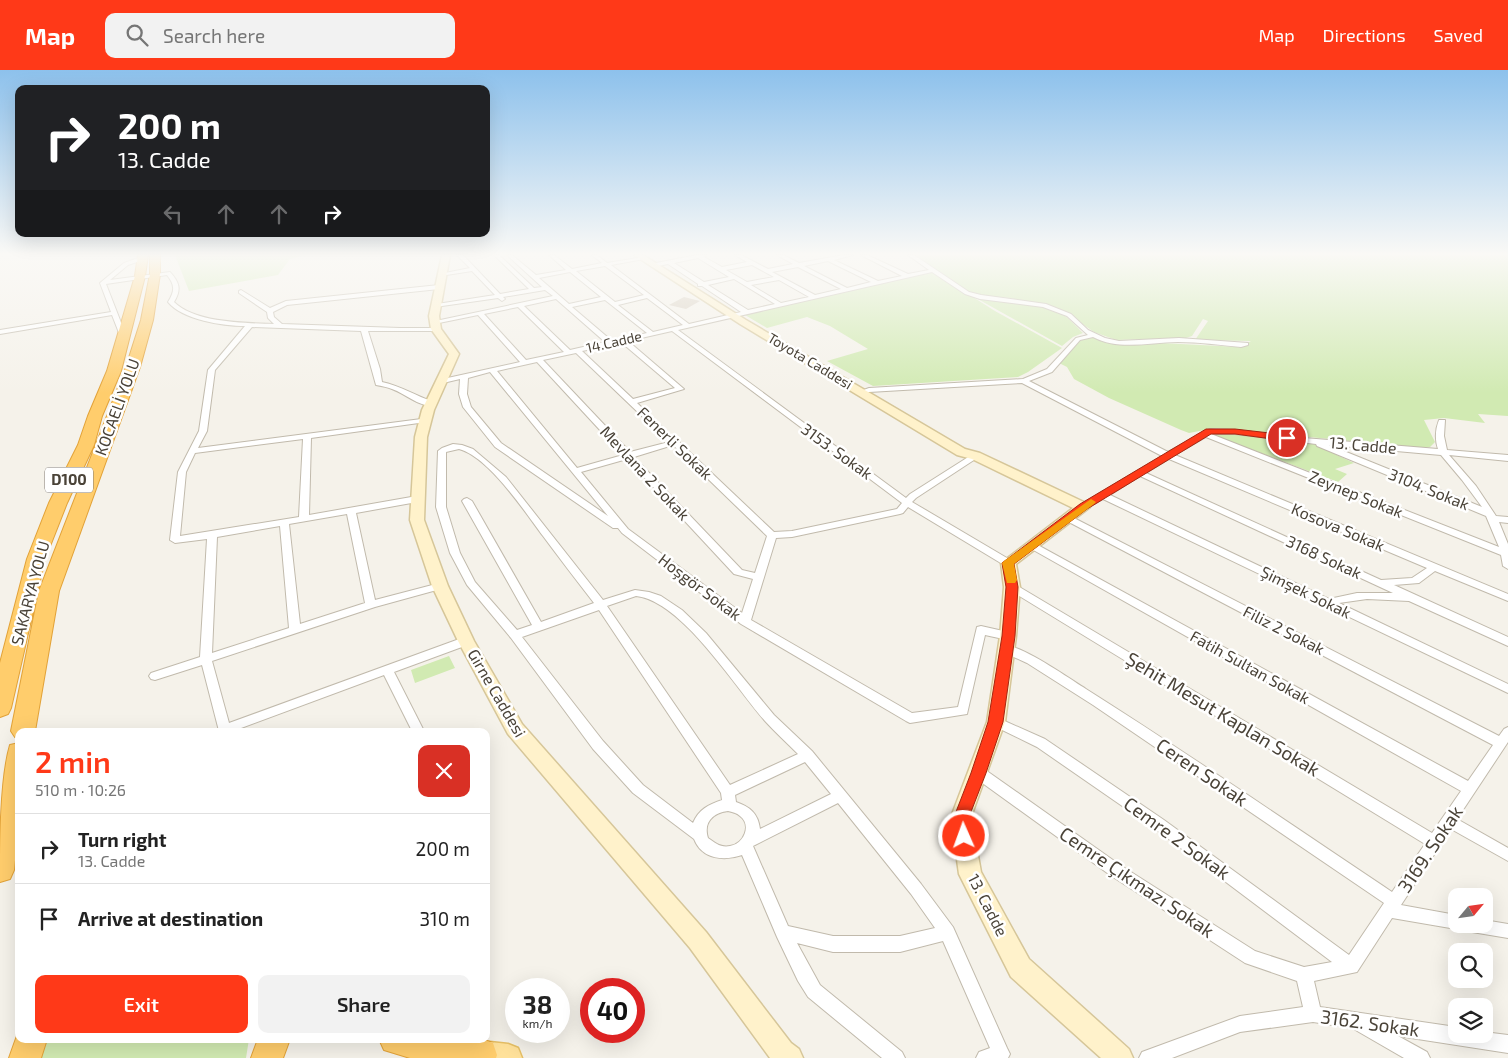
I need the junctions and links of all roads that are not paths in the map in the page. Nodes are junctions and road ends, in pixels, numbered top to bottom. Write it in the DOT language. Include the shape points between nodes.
graph roads {
  1 [pos="110,301"];
  2 [pos="137,301"];
  3 [pos="147,301"];
  4 [pos="172,301"];
  5 [pos="254,301"];
  6 [pos="305,301"];
  7 [pos="438,301"];
  8 [pos="485,301"];
  9 [pos="504,301"];
  10 [pos="538,301"];
  11 [pos="562,301"];
  12 [pos="591,301"];
  13 [pos="610,301"];
  14 [pos="627,301"];
  15 [pos="656,301"];
  16 [pos="711,301"];
  17 [pos="730,301"];
  18 [pos="775,301"];
  19 [pos="797,301"];
  20 [pos="1017,301"];
  21 [pos="614,304"];
  22 [pos="520,305"];
  23 [pos="781,305"];
  24 [pos="567,306"];
  25 [pos="510,307"];
  26 [pos="270,312"];
  27 [pos="746,312"];
  28 [pos="115,313"];
  29 [pos="480,313"];
  30 [pos="733,315"];
  31 [pos="436,319"];
  32 [pos="250,324"];
  33 [pos="280,325"];
  34 [pos="688,326"];
  35 [pos="364,328"];
  36 [pos="673,329"];
  37 [pos="0,332"];
  38 [pos="652,334"];
  39 [pos="1094,335"];
  40 [pos="124,338"];
  41 [pos="624,340"];
  42 [pos="610,343"];
  43 [pos="1246,344"];
  44 [pos="578,350"];
  45 [pos="569,353"];
  46 [pos="539,360"];
  47 [pos="525,363"];
  48 [pos="492,370"];
  49 [pos="464,377"];
  50 [pos="443,381"];
  51 [pos="1023,381"];
  52 [pos="866,391"];
  53 [pos="632,402"];
  54 [pos="428,412"];
  55 [pos="1442,422"];
  56 [pos="1205,434"];
  57 [pos="307,436"];
  58 [pos="1312,441"];
  59 [pos="676,442"];
  60 [pos="192,451"];
  61 [pos="1443,452"];
  62 [pos="629,456"];
  63 [pos="976,456"];
  64 [pos="1169,456"];
  65 [pos="1508,458"];
  66 [pos="575,471"];
  67 [pos="1140,473"];
  68 [pos="1103,495"];
  69 [pos="417,499"];
  70 [pos="466,501"];
  71 [pos="907,503"];
  72 [pos="351,512"];
  73 [pos="1076,512"];
  74 [pos="1492,516"];
  75 [pos="304,520"];
  76 [pos="1508,520"];
  77 [pos="284,523"];
  78 [pos="625,531"];
  79 [pos="212,535"];
  80 [pos="772,535"];
  81 [pos="1031,545"];
  82 [pos="1507,553"];
  83 [pos="1008,563"];
  84 [pos="1508,566"];
  85 [pos="1434,567"];
  86 [pos="758,577"];
  87 [pos="1380,583"];
  88 [pos="440,586"];
  89 [pos="1012,587"];
  90 [pos="1508,598"];
  91 [pos="1414,599"];
  92 [pos="1328,603"];
  93 [pos="371,604"];
  94 [pos="602,605"];
  95 [pos="745,621"];
  96 [pos="538,627"];
  97 [pos="295,630"];
  98 [pos="515,635"];
  99 [pos="466,641"];
  100 [pos="1008,642"];
  101 [pos="1508,642"];
  102 [pos="206,659"];
  103 [pos="387,669"];
  104 [pos="34,675"];
  105 [pos="155,676"];
  106 [pos="1508,689"];
  107 [pos="0,708"];
  108 [pos="963,711"];
  109 [pos="996,722"];
  110 [pos="24,728"];
  111 [pos="29,728"];
  112 [pos="224,728"];
  113 [pos="230,728"];
  114 [pos="416,728"];
  115 [pos="1504,738"];
  116 [pos="807,755"];
  117 [pos="15,773"];
  118 [pos="979,773"];
  119 [pos="1470,789"];
  120 [pos="840,796"];
  121 [pos="728,799"];
  122 [pos="1449,821"];
  123 [pos="699,835"];
  124 [pos="1434,842"];
  125 [pos="748,844"];
  126 [pos="1508,855"];
  127 [pos="0,870"];
  128 [pos="1392,906"];
  129 [pos="1448,920"];
  130 [pos="1493,928"];
  131 [pos="1508,931"];
  132 [pos="783,932"];
  133 [pos="947,932"];
  134 [pos="1351,966"];
  135 [pos="1304,975"];
  136 [pos="1313,1014"];
  137 [pos="1353,1020"];
  138 [pos="31,1043"];
  139 [pos="273,1043"];
  140 [pos="415,1043"];
  141 [pos="1508,1044"];
  142 [pos="487,1057"];
  143 [pos="26,1058"];
  144 [pos="268,1058"];
  145 [pos="790,1058"];
  146 [pos="896,1058"];
  147 [pos="985,1058"];
  148 [pos="1120,1058"];
  149 [pos="1148,1058"];
  150 [pos="1421,1058"];
  1 -- 28 [label="street"];
  2 -- 40 [label="highway, SAKARYA YOLU / D100"];
  3 -- 104 [label="highway, KOCAELİ YOLU / D100" via="147,320 133,367 49,591"];
  4 -- 32 [label="street" via="176,308 192,315 232,324"];
  5 -- 26 [label="street"];
  6 -- 26 [label="street" via="286,304"];
  7 -- 31 [label="street"];
  8 -- 31 [label="street"];
  9 -- 25 [label="street"];
  10 -- 22 [label="street"];
  11 -- 24 [label="street"];
  12 -- 24 [label="street"];
  13 -- 21 [label="street"];
  14 -- 21 [label="street"];
  15 -- 34 [label="street"];
  16 -- 30 [label="street, Toyota Caddesi"];
  17 -- 27 [label="street"];
  18 -- 23 [label="street"];
  19 -- 23 [label="street, 14.Cadde"];
  20 -- 39 [label="street" via="1062,312"];
  21 -- 38 [label="street"];
  22 -- 25 [label="street"];
  22 -- 45 [label="street"];
  23 -- 27 [label="street, 14.Cadde"];
  24 -- 42 [label="street"];
  25 -- 29 [label="street"];
  26 -- 33 [label="street" via="271,318"];
  27 -- 30 [label="street, 14.Cadde"];
  28 -- 37 [label="street"];
  28 -- 40 [label="street"];
  29 -- 31 [label="street"];
  29 -- 47 [label="street"];
  30 -- 34 [label="street, 14.Cadde"];
  30 -- 52 [label="street, Toyota Caddesi"];
  31 -- 35 [label="street"];
  31 -- 50 [label="street, Girne Caddesi" via="454,354"];
  32 -- 33 [label="street"];
  32 -- 60 [label="street" via="212,370 203,431"];
  33 -- 35 [label="street"];
  34 -- 36 [label="street, 14.Cadde"];
  35 -- 54 [label="street" via="380,383 414,398"];
  36 -- 38 [label="street, 14.Cadde"];
  36 -- 71 [label="street, 3153. Sokak"];
  38 -- 41 [label="street, 14.Cadde"];
  39 -- 43 [label="street" via="1119,343 1164,340"];
  39 -- 51 [label="street" via="1078,338 1063,358 1044,374"];
  40 -- 107 [label="highway, SAKARYA YOLU / D100" via="86,444 36,559"];
  41 -- 42 [label="street, 14.Cadde"];
  41 -- 53 [label="street" via="680,389"];
  42 -- 44 [label="street, 14.Cadde"];
  44 -- 45 [label="street, 14.Cadde"];
  44 -- 53 [label="street, Fenerli Sokak"];
  45 -- 46 [label="street, 14.Cadde"];
  46 -- 47 [label="street, 14.Cadde"];
  46 -- 62 [label="street, Mevlana 2 Sokak"];
  47 -- 48 [label="street, 14.Cadde"];
  48 -- 49 [label="street, 14.Cadde"];
  48 -- 66 [label="street, Hoşgör Sokak"];
  49 -- 50 [label="street, 14.Cadde"];
  49 -- 78 [label="street" via="463,394 467,407 498,445"];
  50 -- 54 [label="street, Girne Caddesi"];
  51 -- 52 [label="street"];
  51 -- 64 [label="street, Kosova Sokak"];
  52 -- 63 [label="street, Toyota Caddesi" via="961,452"];
  53 -- 59 [label="street, Fenerli Sokak"];
  54 -- 57 [label="street"];
  54 -- 69 [label="street, Girne Caddesi" via="422,437"];
  55 -- 61 [label="street" via="1439,428"];
  56 -- 58 [label="street, 13. Cadde" via="1210,431 1235,432"];
  56 -- 64 [label="street, 13. Cadde"];
  56 -- 82 [label="street, Zeynep Sokak"];
  57 -- 60 [label="street"];
  57 -- 75 [label="street"];
  58 -- 61 [label="street, 13. Cadde"];
  58 -- 74 [label="street, 3104. Sokak"];
  59 -- 62 [label="street"];
  59 -- 80 [label="street, Fenerli Sokak"];
  60 -- 79 [label="street" via="182,472 174,540"];
  61 -- 65 [label="street, 13. Cadde"];
  61 -- 74 [label="street" via="1481,497"];
  62 -- 66 [label="street"];
  62 -- 86 [label="street, Mevlana 2 Sokak" via="738,572"];
  63 -- 71 [label="street"];
  63 -- 73 [label="street, Toyota Caddesi"];
  64 -- 67 [label="street, 13. Cadde"];
  64 -- 85 [label="street, Kosova Sokak"];
  66 -- 78 [label="street, Hoşgör Sokak"];
  67 -- 68 [label="street, 13. Cadde"];
  67 -- 87 [label="street, 3168 Sokak"];
  68 -- 73 [label="street, 13. Cadde"];
  68 -- 92 [label="street, Şimşek Sokak"];
  69 -- 72 [label="street"];
  69 -- 88 [label="street, Girne Caddesi" via="417,520"];
  70 -- 96 [label="street"];
  71 -- 80 [label="street" via="900,511 792,534"];
  71 -- 83 [label="street, 3153. Sokak"];
  72 -- 75 [label="street"];
  72 -- 93 [label="street"];
  73 -- 81 [label="street, 13. Cadde"];
  73 -- 115 [label="street, Filiz 2 Sokak"];
  74 -- 76 [label="street, 3104. Sokak"];
  74 -- 82 [label="street"];
  75 -- 77 [label="street"];
  77 -- 79 [label="street"];
  77 -- 97 [label="street"];
  78 -- 95 [label="street, Hoşgör Sokak"];
  79 -- 102 [label="street"];
  80 -- 86 [label="street"];
  81 -- 83 [label="street, 13. Cadde"];
  81 -- 119 [label="street, Fatih Sultan Sokak"];
  82 -- 84 [label="street"];
  83 -- 89 [label="street, 13. Cadde"];
  85 -- 87 [label="street" via="1416,581"];
  85 -- 90 [label="street, Kosova Sokak"];
  86 -- 95 [label="street"];
  87 -- 91 [label="street, 3168 Sokak"];
  88 -- 93 [label="street"];
  88 -- 99 [label="street, Girne Caddesi"];
  89 -- 100 [label="street, 13. Cadde"];
  89 -- 124 [label="street, Şehit Mesut Kaplan Sokak"];
  91 -- 92 [label="street" via="1352,596"];
  91 -- 101 [label="street, 3168 Sokak"];
  92 -- 106 [label="street, Şimşek Sokak"];
  93 -- 97 [label="street"];
  94 -- 96 [label="street"];
  94 -- 98 [label="street" via="502,478 468,450 450,447 441,452 441,507 456,554 471,583"];
  94 -- 116 [label="street" via="635,593 645,594 657,598 678,613 721,658 770,718"];
  94 -- 121 [label="street"];
  95 -- 108 [label="street, Hoşgör Sokak" via="910,718"];
  96 -- 98 [label="street"];
  97 -- 102 [label="street"];
  98 -- 123 [label="street" via="598,745 638,789"];
  99 -- 103 [label="street"];
  99 -- 145 [label="street, Girne Caddesi" via="515,729 698,940 782,1052"];
  100 -- 108 [label="street, Ceren Sokak" via="981,630"];
  100 -- 109 [label="street, 13. Cadde"];
  100 -- 128 [label="street, Ceren Sokak"];
  102 -- 105 [label="street"];
  102 -- 112 [label="street"];
  103 -- 113 [label="street"];
  103 -- 114 [label="street"];
  104 -- 110 [label="highway, KOCAELİ YOLU / D100"];
  104 -- 111 [label="highway"];
  109 -- 118 [label="street, 13. Cadde"];
  109 -- 134 [label="street, Cemre 2 Sokak" via="1041,743 1160,824"];
  115 -- 119 [label="street, 3169. Sokak"];
  116 -- 120 [label="street"];
  116 -- 121 [label="street"];
  117 -- 127 [label="highway"];
  118 -- 135 [label="street, Cemre Çıkmazı Sokak" via="1115,870 1251,957"];
  118 -- 148 [label="street, 13. Cadde" via="962,817 970,874 1020,968"];
  119 -- 122 [label="street, 3169. Sokak"];
  120 -- 125 [label="street"];
  120 -- 133 [label="street"];
  121 -- 123 [label="street" via="706,814 698,827"];
  121 -- 125 [label="street" via="749,816 754,829"];
  122 -- 124 [label="street, 3169. Sokak"];
  122 -- 126 [label="street"];
  123 -- 125 [label="street" via="708,848 717,852 732,853"];
  124 -- 128 [label="street, 3169. Sokak"];
  125 -- 132 [label="street"];
  128 -- 129 [label="street"];
  128 -- 134 [label="street, 3169. Sokak"];
  130 -- 131 [label="street"];
  132 -- 133 [label="street" via="834,944 900,944"];
  132 -- 146 [label="street" via="814,991"];
  133 -- 147 [label="street" via="1001,1054"];
  134 -- 135 [label="street"];
  135 -- 136 [label="street"];
  136 -- 137 [label="street, 3162. Sokak"];
  136 -- 149 [label="street, 3162. Sokak" via="1240,1024"];
  137 -- 141 [label="street, 3162. Sokak"];
  137 -- 150 [label="street"];
  138 -- 143 [label="highway"];
  139 -- 144 [label="highway"];
  140 -- 142 [label="highway"];
}
